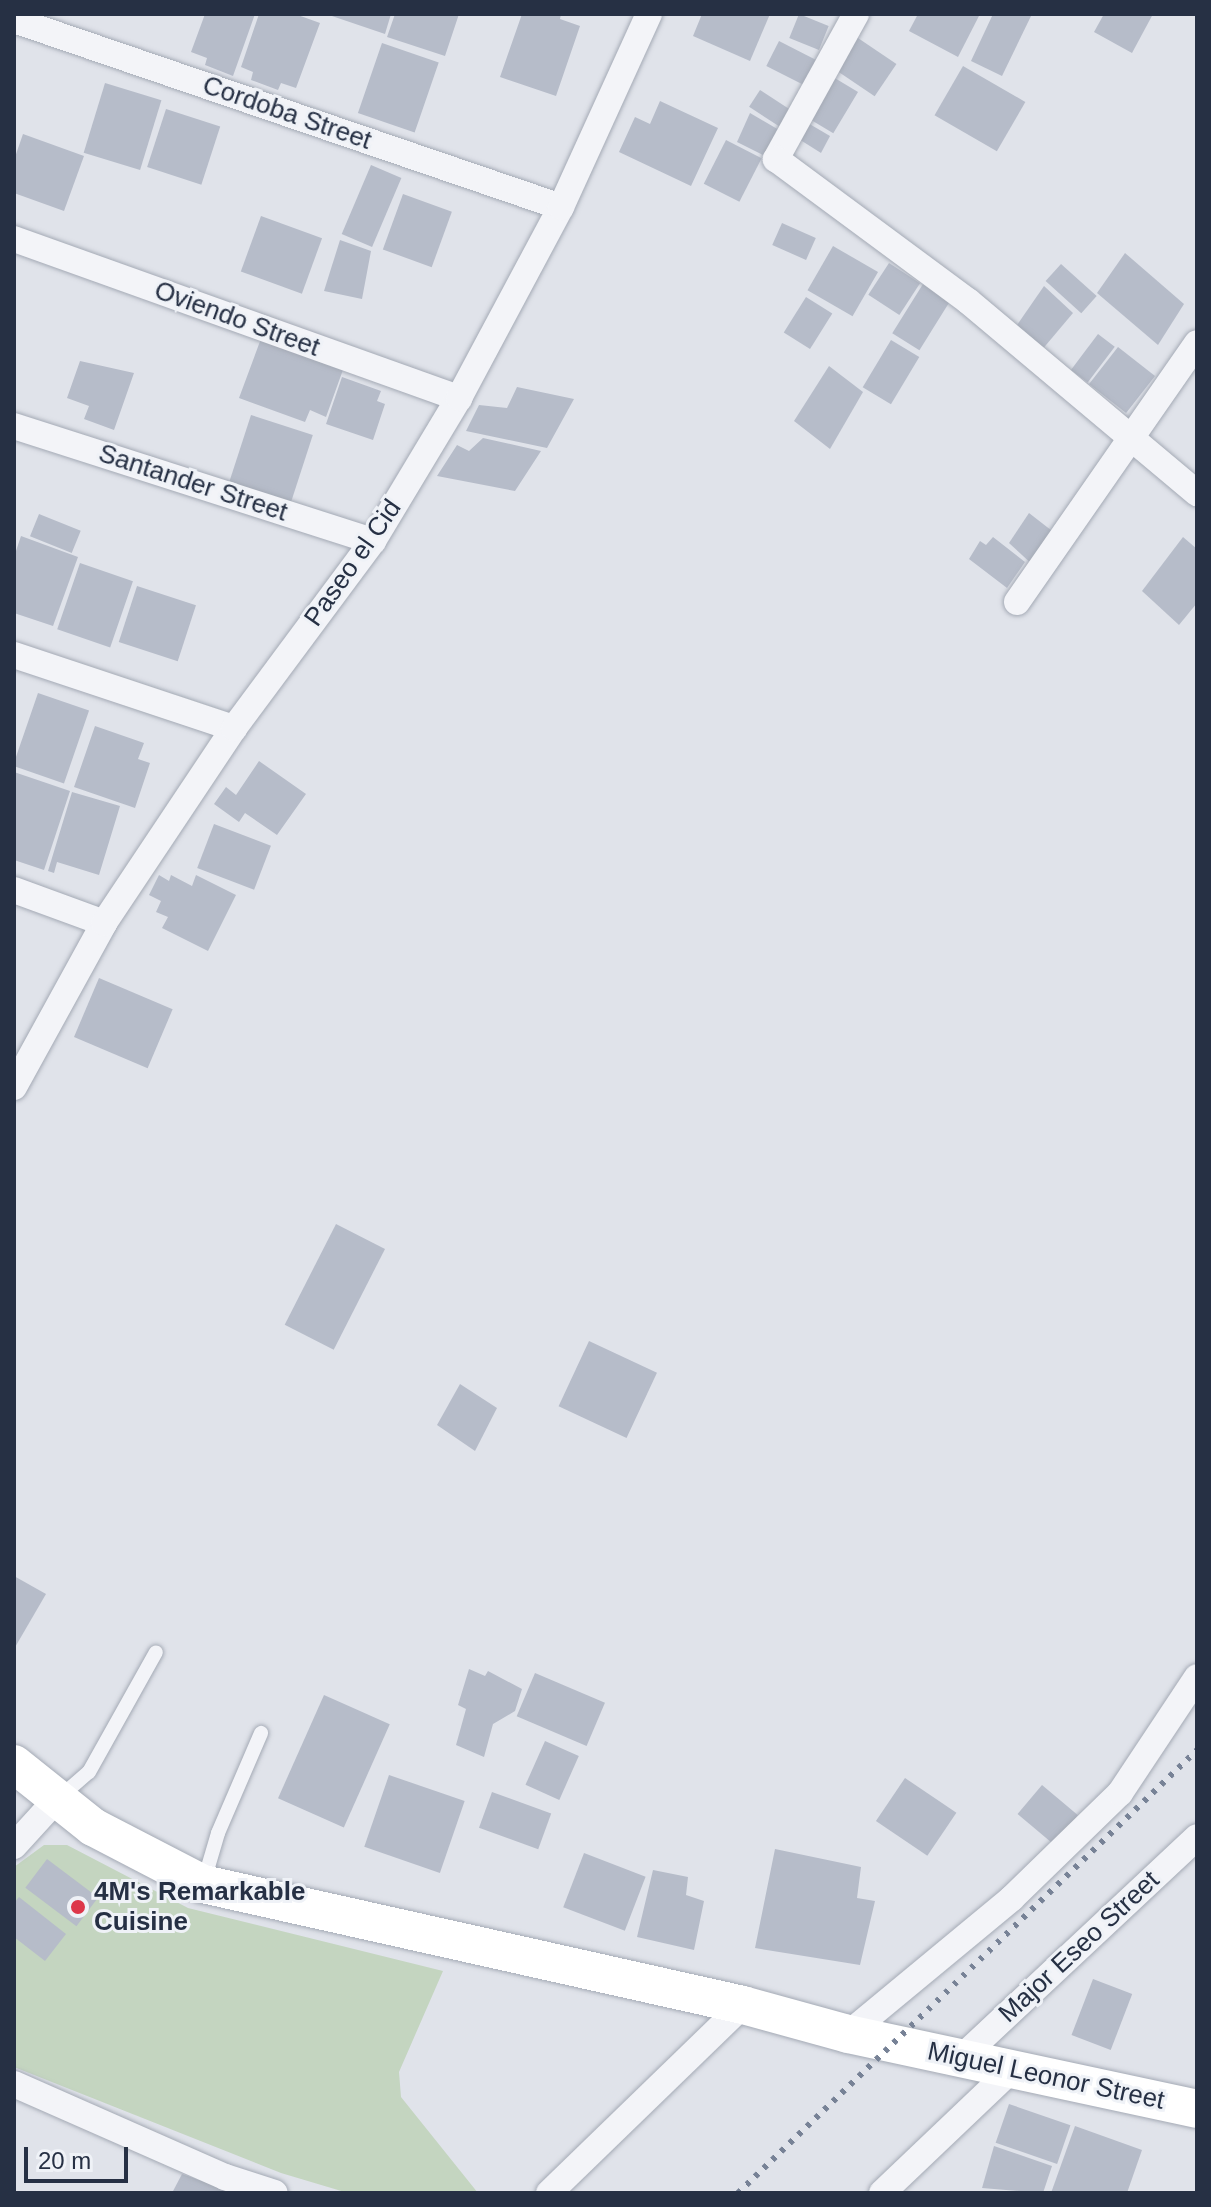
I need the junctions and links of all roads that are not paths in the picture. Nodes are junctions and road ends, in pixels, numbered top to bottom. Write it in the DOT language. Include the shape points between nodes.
graph roads {
  1 [pos="649,14"];
  2 [pos="856,14"];
  3 [pos="14,20"];
  4 [pos="561,207"];
  5 [pos="14,239"];
  6 [pos="1197,343"];
  7 [pos="459,398"];
  8 [pos="14,426"];
  9 [pos="1132,438"];
  10 [pos="1197,493"];
  11 [pos="373,541"];
  12 [pos="1017,602"];
  13 [pos="14,655"];
  14 [pos="234,728"];
  15 [pos="14,890"];
  16 [pos="104,923"];
  17 [pos="14,1087"];
  18 [pos="156,1652"];
  19 [pos="1197,1677"];
  20 [pos="261,1733"];
  21 [pos="14,1764"];
  22 [pos="55,1801"];
  23 [pos="1197,1837"];
  24 [pos="14,1846"];
  25 [pos="203,1884"];
  26 [pos="743,2005"];
  27 [pos="848,2034"];
  28 [pos="961,2058"];
  29 [pos="1010,2071"];
  30 [pos="14,2084"];
  31 [pos="1197,2109"];
  32 [pos="275,2193"];
  33 [pos="549,2193"];
  34 [pos="882,2193"];
  1 -- 4 [label="street, Paseo el Cid"];
  2 -- 9 [label="street" via="776,159 968,301"];
  3 -- 4 [label="street, Cordoba Street"];
  4 -- 7 [label="street, Paseo el Cid"];
  5 -- 7 [label="street, Oviendo Street"];
  6 -- 9 [label="street"];
  7 -- 11 [label="street, Paseo el Cid"];
  8 -- 11 [label="street, Santander Street"];
  9 -- 10 [label="street"];
  9 -- 12 [label="street"];
  11 -- 14 [label="street, Paseo el Cid"];
  13 -- 14 [label="street"];
  14 -- 16 [label="street, Paseo el Cid"];
  15 -- 16 [label="street"];
  16 -- 17 [label="street, Paseo el Cid"];
  18 -- 22 [label="lane" via="89,1772"];
  19 -- 27 [label="street" via="1120,1793 1011,1899"];
  20 -- 25 [label="lane" via="218,1833"];
  21 -- 22 [label="street, Miguel Leonor Street"];
  22 -- 24 [label="street"];
  22 -- 25 [label="street, Miguel Leonor Street" via="93,1827"];
  23 -- 28 [label="street, Major Eseo Street"];
  25 -- 26 [label="street, Miguel Leonor Street"];
  26 -- 27 [label="street, Miguel Leonor Street"];
  26 -- 33 [label="street"];
  27 -- 28 [label="street, Miguel Leonor Street"];
  28 -- 29 [label="street, Miguel Leonor Street"];
  29 -- 31 [label="street, Miguel Leonor Street"];
  29 -- 34 [label="street"];
  30 -- 32 [label="street" via="225,2177"];
}
